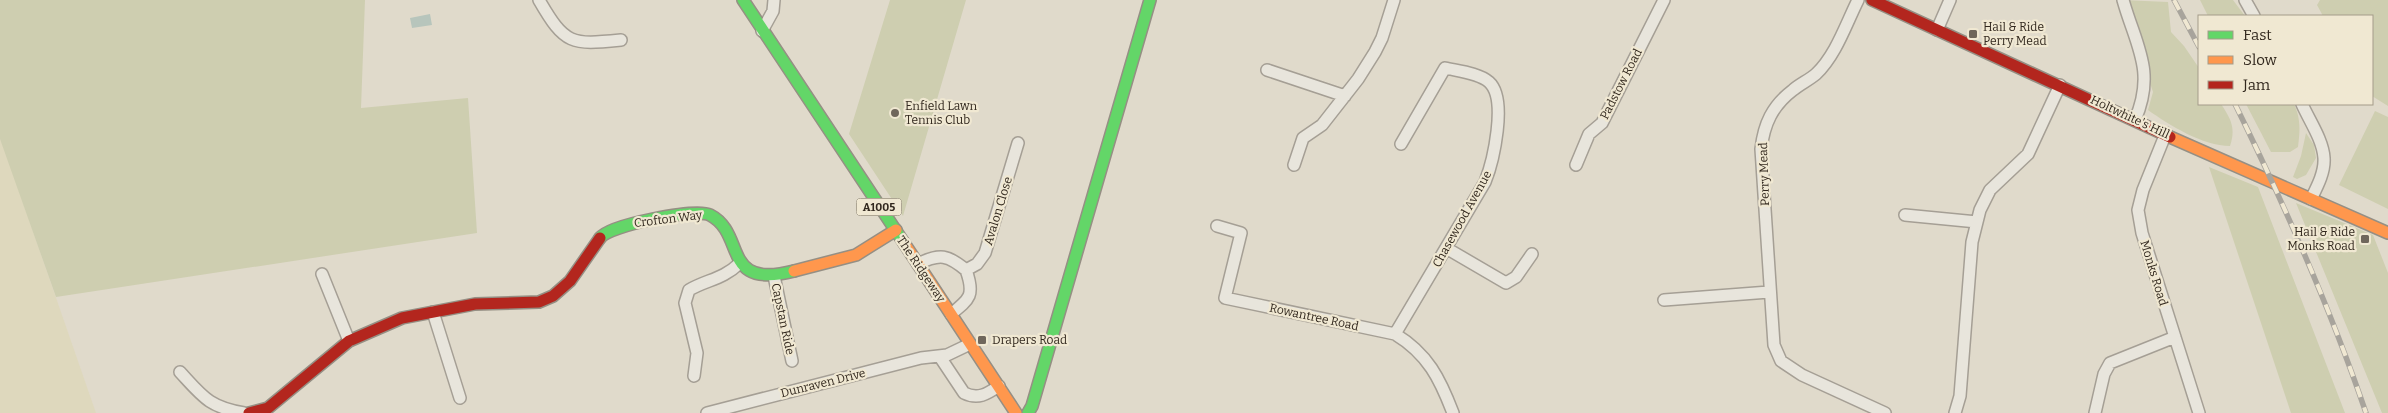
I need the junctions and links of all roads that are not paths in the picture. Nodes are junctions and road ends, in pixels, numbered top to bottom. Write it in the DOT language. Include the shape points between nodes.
graph roads {
  1 [pos="538,0"];
  2 [pos="743,0"];
  3 [pos="774,0"];
  4 [pos="1150,0"];
  5 [pos="1394,0"];
  6 [pos="1663,0"];
  7 [pos="1858,0"];
  8 [pos="1872,0"];
  9 [pos="1950,0"];
  10 [pos="2123,0"];
  11 [pos="2245,0"];
  12 [pos="2253,15"];
  13 [pos="1937,30"];
  14 [pos="762,31"];
  15 [pos="621,40"];
  16 [pos="1267,70"];
  17 [pos="2060,85"];
  18 [pos="1345,96"];
  19 [pos="2302,105"];
  20 [pos="2135,120"];
  21 [pos="2166,133"];
  22 [pos="1018,143"];
  23 [pos="1401,144"];
  24 [pos="1294,165"];
  25 [pos="1576,165"];
  26 [pos="2312,199"];
  27 [pos="1905,215"];
  28 [pos="1977,222"];
  29 [pos="1217,226"];
  30 [pos="896,230"];
  31 [pos="2388,233"];
  32 [pos="1446,248"];
  33 [pos="1532,254"];
  34 [pos="740,263"];
  35 [pos="918,264"];
  36 [pos="966,270"];
  37 [pos="322,274"];
  38 [pos="774,276"];
  39 [pos="1769,292"];
  40 [pos="1664,300"];
  41 [pos="433,312"];
  42 [pos="951,314"];
  43 [pos="1395,334"];
  44 [pos="2175,337"];
  45 [pos="349,341"];
  46 [pos="970,344"];
  47 [pos="940,357"];
  48 [pos="792,361"];
  49 [pos="180,372"];
  50 [pos="694,376"];
  51 [pos="999,386"];
  52 [pos="460,398"];
  53 [pos="244,413"];
  54 [pos="249,413"];
  55 [pos="707,413"];
  56 [pos="1016,413"];
  57 [pos="1028,413"];
  58 [pos="1453,413"];
  59 [pos="1885,413"];
  60 [pos="1955,413"];
  61 [pos="2095,413"];
  62 [pos="2199,413"];
  1 -- 15 [label="street" via="565,36 580,44"];
  2 -- 14 [label="street, The Ridgeway / A1005"];
  3 -- 14 [label="street" via="773,11"];
  4 -- 57 [label="street"];
  5 -- 18 [label="street" via="1382,38"];
  6 -- 25 [label="street, Padstow Road" via="1602,123 1589,134"];
  7 -- 39 [label="street, Perry Mead" via="1827,61 1816,75 1780,100 1763,132 1761,149"];
  8 -- 13 [label="street, Holtwhite's Hill"];
  9 -- 13 [label="street"];
  10 -- 20 [label="street" via="2144,71 2143,95"];
  11 -- 12 [label="street"];
  13 -- 17 [label="street, Holtwhite's Hill"];
  14 -- 30 [label="street, The Ridgeway / A1005"];
  16 -- 18 [label="street"];
  17 -- 20 [label="street, Holtwhite's Hill"];
  17 -- 28 [label="street" via="2028,154 1990,190"];
  18 -- 24 [label="street" via="1322,125 1303,138"];
  19 -- 26 [label="street" via="2324,158"];
  20 -- 21 [label="street, Holtwhite's Hill"];
  21 -- 26 [label="street, Holtwhite's Hill"];
  21 -- 44 [label="street, Monks Road" via="2138,210 2142,233"];
  22 -- 36 [label="street, Avalon Close" via="985,253"];
  23 -- 32 [label="street, Chasewood Avenue" via="1446,68 1484,78 1494,88 1498,100 1492,166"];
  26 -- 31 [label="street, Holtwhite's Hill"];
  27 -- 28 [label="street"];
  28 -- 60 [label="street" via="1972,242 1960,396"];
  29 -- 43 [label="street, Rowantree Road" via="1241,233 1225,298"];
  30 -- 35 [label="street, The Ridgeway / A1005"];
  30 -- 38 [label="street" via="856,255"];
  32 -- 33 [label="street" via="1506,283 1516,278"];
  32 -- 43 [label="street, Chasewood Avenue"];
  34 -- 38 [label="street" via="759,274"];
  34 -- 41 [label="street, Crofton Way" via="722,223 708,214 625,224 603,234 570,281 553,296 539,302 475,304"];
  34 -- 50 [label="street" via="721,278 688,290 685,303 697,354"];
  35 -- 36 [label="street" via="943,256"];
  35 -- 42 [label="street, The Ridgeway / A1005"];
  36 -- 42 [label="street" via="971,294 968,301"];
  37 -- 45 [label="street"];
  38 -- 48 [label="street, Capstan Ride"];
  39 -- 40 [label="street"];
  39 -- 59 [label="street, Perry Mead" via="1774,345 1782,361 1802,375"];
  41 -- 45 [label="street, Crofton Way" via="402,318"];
  41 -- 52 [label="street"];
  42 -- 46 [label="street, The Ridgeway / A1005"];
  43 -- 58 [label="street, Rowantree Road" via="1426,358"];
  44 -- 61 [label="street" via="2110,363 2104,374"];
  44 -- 62 [label="street, Monks Road"];
  45 -- 54 [label="street, Crofton Way" via="268,408"];
  46 -- 47 [label="street, Dunraven Drive"];
  46 -- 51 [label="street, The Ridgeway / A1005"];
  47 -- 51 [label="street" via="970,396 986,395"];
  47 -- 55 [label="street, Dunraven Drive" via="921,358"];
  49 -- 53 [label="street" via="207,401 224,410"];
  51 -- 56 [label="street, The Ridgeway / A1005"];
}
